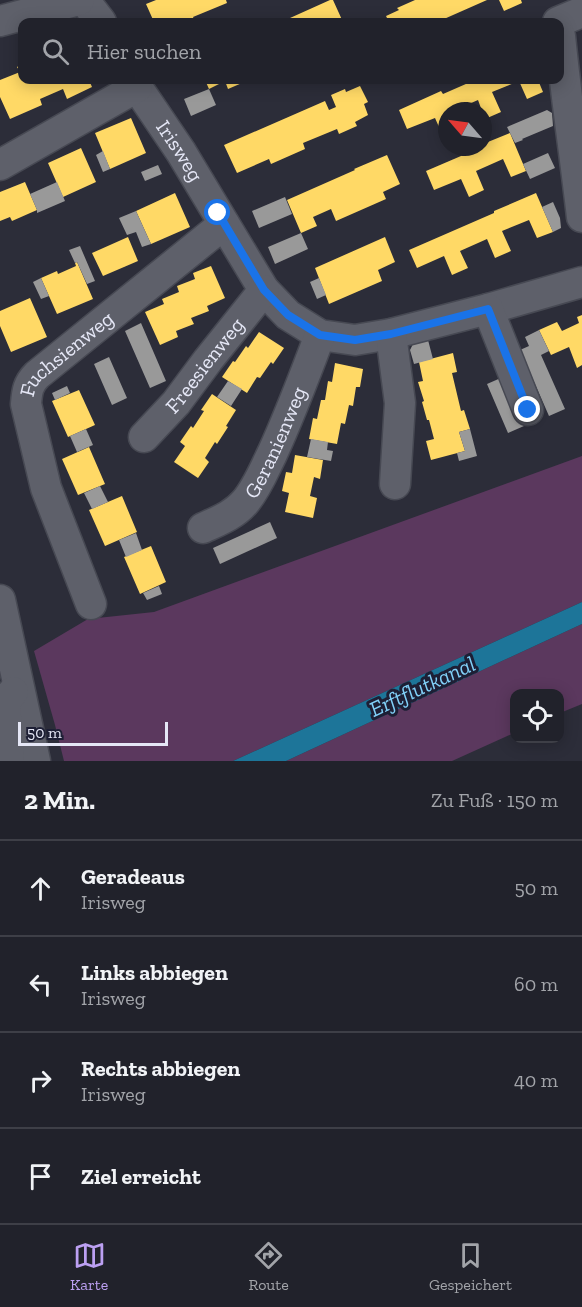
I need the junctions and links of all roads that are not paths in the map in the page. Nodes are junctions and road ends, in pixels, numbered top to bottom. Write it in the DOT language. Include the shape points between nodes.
graph roads {
  1 [pos="79,0"];
  2 [pos="84,0"];
  3 [pos="554,0"];
  4 [pos="582,12"];
  5 [pos="98,18"];
  6 [pos="557,18"];
  7 [pos="564,20"];
  8 [pos="0,21"];
  9 [pos="564,74"];
  10 [pos="135,84"];
  11 [pos="138,84"];
  12 [pos="0,165"];
  13 [pos="582,217"];
  14 [pos="224,224"];
  15 [pos="582,282"];
  16 [pos="264,290"];
  17 [pos="488,309"];
  18 [pos="391,334"];
  19 [pos="320,335"];
  20 [pos="528,410"];
  21 [pos="144,437"];
  22 [pos="395,484"];
  23 [pos="203,528"];
  24 [pos="0,600"];
  25 [pos="91,604"];
  26 [pos="19,685"];
  27 [pos="9,761"];
  28 [pos="35,761"];
  1 -- 8 [label="street"];
  2 -- 5 [label="street"];
  3 -- 6 [label="street"];
  4 -- 7 [label="street"];
  9 -- 13 [label="street"];
  10 -- 12 [label="street"];
  11 -- 14 [label="street, Irisweg"];
  14 -- 16 [label="street, Irisweg"];
  14 -- 25 [label="street, Fuchsienweg" via="37,375 27,391 26,404 46,488"];
  15 -- 17 [label="street, Irisweg"];
  16 -- 19 [label="street, Irisweg" via="288,315"];
  16 -- 21 [label="street, Freesienweg" via="176,403"];
  17 -- 18 [label="street, Irisweg"];
  17 -- 20 [label="street"];
  18 -- 19 [label="street, Irisweg" via="355,340"];
  18 -- 22 [label="street" via="400,403"];
  19 -- 23 [label="street, Geranienweg" via="295,403 253,491 233,513"];
  24 -- 26 [label="street"];
  26 -- 27 [label="street" via="5,702"];
  26 -- 28 [label="street"];
}
